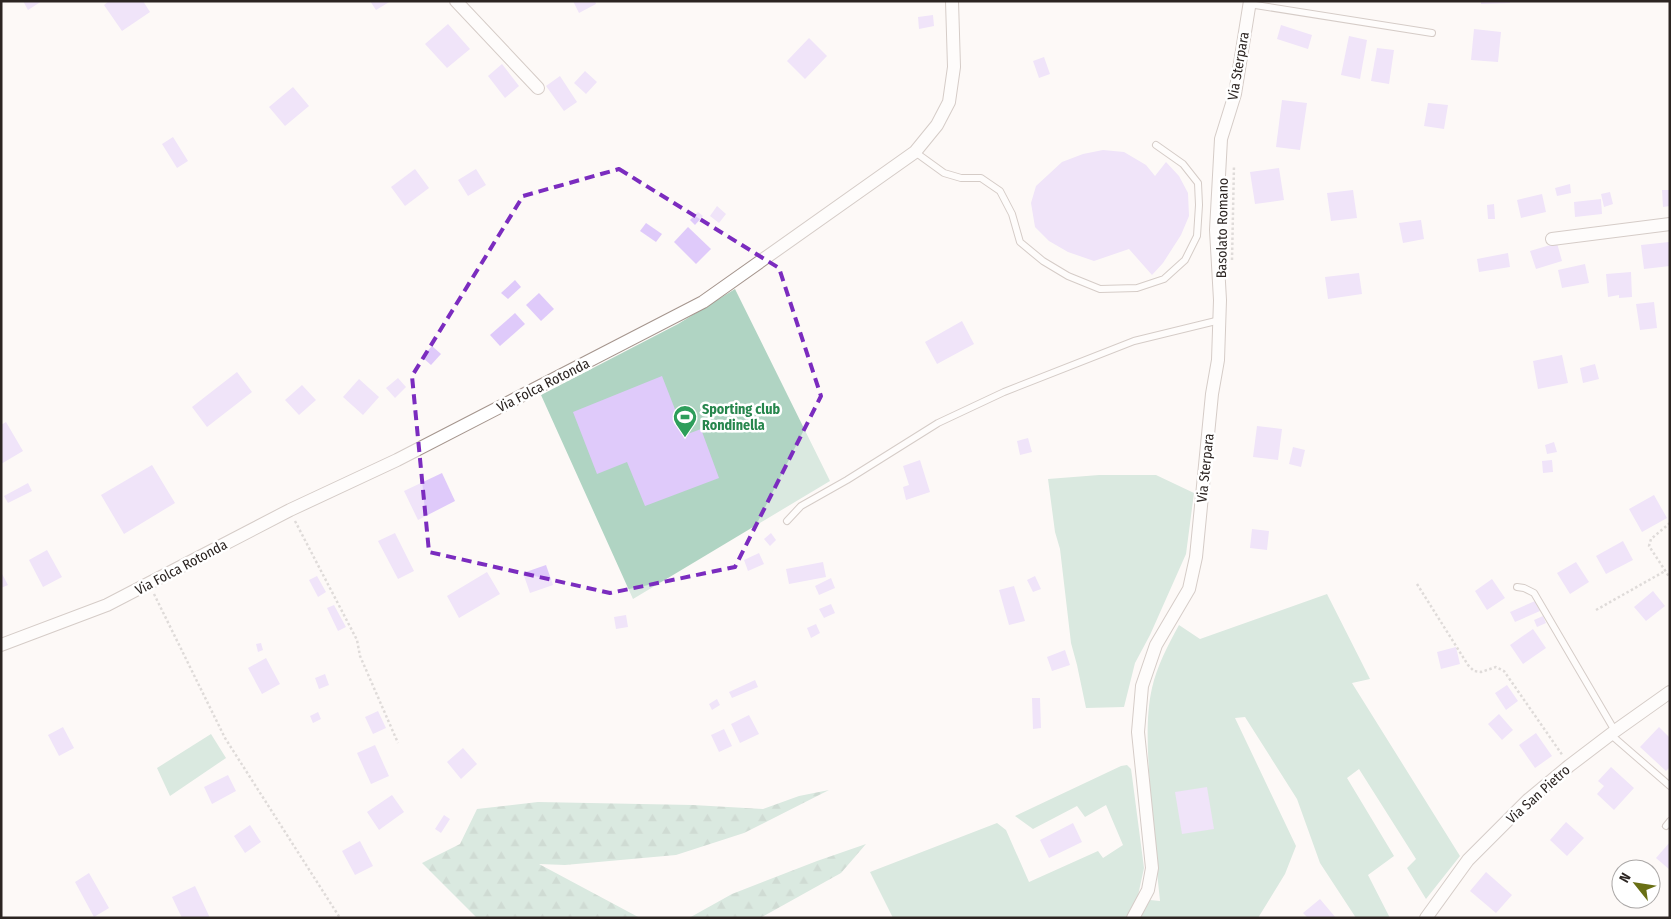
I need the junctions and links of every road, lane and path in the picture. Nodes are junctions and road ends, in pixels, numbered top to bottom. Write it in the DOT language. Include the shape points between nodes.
graph roads {
  1 [pos="456,1"];
  2 [pos="952,1"];
  3 [pos="1250,3"];
  4 [pos="1432,33"];
  5 [pos="538,88"];
  6 [pos="1156,145"];
  7 [pos="915,152"];
  8 [pos="1234,162"];
  9 [pos="1670,224"];
  10 [pos="1552,239"];
  11 [pos="1232,261"];
  12 [pos="1220,320"];
  13 [pos="290,510"];
  14 [pos="788,521"];
  15 [pos="1670,523"];
  16 [pos="1665,570"];
  17 [pos="1670,578"];
  18 [pos="148,584"];
  19 [pos="1417,584"];
  20 [pos="1517,587"];
  21 [pos="1596,610"];
  22 [pos="1,645"];
  23 [pos="1670,692"];
  24 [pos="1612,733"];
  25 [pos="398,743"];
  26 [pos="1569,766"];
  27 [pos="1670,786"];
  28 [pos="340,918"];
  29 [pos="1133,918"];
  30 [pos="1426,918"];
  1 -- 5 [label="street"];
  2 -- 7 [label="street, Via Folca Rotonda" via="954,67 949,102 937,126"];
  3 -- 4 [label="lane, Via Sterpara"];
  3 -- 12 [label="street, Via Sterpara" via="1235,94 1221,139 1216,230"];
  6 -- 7 [label="lane" via="1182,164 1198,183 1197,236 1185,260 1164,279 1137,288 1100,289 1043,262 1020,242 1012,214 1000,191 981,178 961,178 944,172"];
  7 -- 13 [label="street, Via Folca Rotonda" via="703,302 397,460"];
  8 -- 11 [label="path, Basolato Romano"];
  9 -- 10 [label="street"];
  12 -- 14 [label="lane" via="1134,341 1004,392 938,423 802,506"];
  12 -- 29 [label="street, Via Sterpara" via="1196,557 1189,589 1156,645 1142,686 1138,732 1152,868 1148,890"];
  13 -- 18 [label="street, Via Folca Rotonda"];
  13 -- 25 [label="path" via="356,640"];
  15 -- 16 [label="path" via="1651,539 1649,546"];
  16 -- 17 [label="path"];
  16 -- 21 [label="path"];
  18 -- 22 [label="street, Via Folca Rotonda" via="107,605"];
  18 -- 28 [label="path" via="225,738"];
  19 -- 26 [label="path" via="1468,665 1474,671 1496,667 1504,671"];
  20 -- 24 [label="lane" via="1534,593"];
  23 -- 24 [label="street, Via San Pietro"];
  24 -- 26 [label="street, Via San Pietro"];
  24 -- 27 [label="lane"];
  26 -- 30 [label="street, Via San Pietro" via="1528,800 1468,860"];
}
